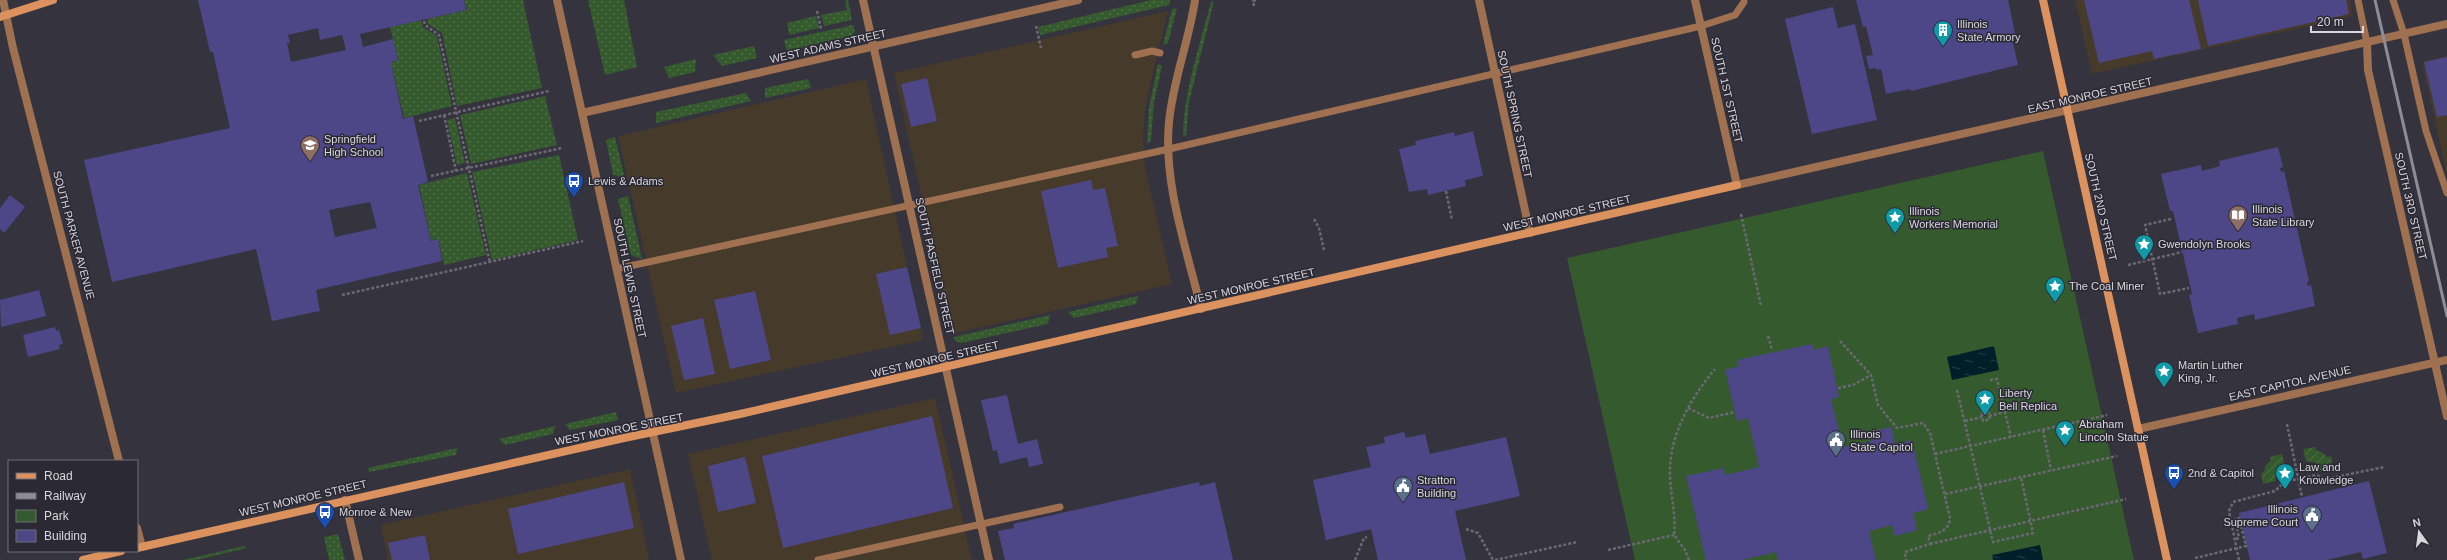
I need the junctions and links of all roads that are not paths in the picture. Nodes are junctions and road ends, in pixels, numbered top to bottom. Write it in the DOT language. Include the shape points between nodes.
graph roads {
  1 [pos="3,0"];
  2 [pos="53,0"];
  3 [pos="558,0"];
  4 [pos="863,0"];
  5 [pos="1078,0"];
  6 [pos="1195,0"];
  7 [pos="1479,0"];
  8 [pos="1695,0"];
  9 [pos="2044,0"];
  10 [pos="2358,0"];
  11 [pos="2393,0"];
  12 [pos="1744,2"];
  13 [pos="3,16"];
  14 [pos="2447,24"];
  15 [pos="1701,26"];
  16 [pos="2404,34"];
  17 [pos="2367,43"];
  18 [pos="873,47"];
  19 [pos="1160,53"];
  20 [pos="1135,54"];
  21 [pos="1495,73"];
  22 [pos="2068,112"];
  23 [pos="582,113"];
  24 [pos="1169,149"];
  25 [pos="1737,185"];
  26 [pos="2447,193"];
  27 [pos="910,206"];
  28 [pos="1530,233"];
  29 [pos="616,269"];
  30 [pos="1201,309"];
  31 [pos="2447,360"];
  32 [pos="2435,362"];
  33 [pos="947,367"];
  34 [pos="2447,416"];
  35 [pos="2138,429"];
  36 [pos="653,432"];
  37 [pos="119,460"];
  38 [pos="345,500"];
  39 [pos="1060,507"];
  40 [pos="980,524"];
  41 [pos="139,547"];
  42 [pos="117,552"];
  43 [pos="83,560"];
  44 [pos="359,560"];
  45 [pos="681,560"];
  46 [pos="818,560"];
  47 [pos="989,560"];
  48 [pos="2167,560"];
  1 -- 13 [label="street, SOUTH PARKER AVENUE"];
  2 -- 13 [label="street"];
  3 -- 23 [label="street, SOUTH LEWIS STREET"];
  4 -- 18 [label="street, SOUTH PASFIELD STREET"];
  5 -- 18 [label="street, WEST ADAMS STREET"];
  6 -- 24 [label="street" via="1173,91"];
  7 -- 21 [label="street, SOUTH SPRING STREET"];
  8 -- 15 [label="street, SOUTH 1ST STREET"];
  9 -- 22 [label="street, SOUTH 2ND STREET"];
  10 -- 17 [label="lane, SOUTH 3RD STREET"];
  11 -- 16 [label="lane"];
  12 -- 15 [label="lane" via="1734,15"];
  13 -- 37 [label="street, SOUTH PARKER AVENUE"];
  14 -- 16 [label="street, EAST MONROE STREET"];
  15 -- 21 [label="lane"];
  15 -- 25 [label="street, SOUTH 1ST STREET"];
  16 -- 17 [label="street, EAST MONROE STREET"];
  16 -- 26 [label="lane" via="2426,131"];
  17 -- 22 [label="street, EAST MONROE STREET"];
  17 -- 32 [label="street, SOUTH 3RD STREET" via="2368,70"];
  18 -- 23 [label="street, WEST ADAMS STREET"];
  18 -- 27 [label="street, SOUTH PASFIELD STREET"];
  19 -- 20 [label="lane" via="1152,51"];
  21 -- 24 [label="lane"];
  21 -- 28 [label="street, SOUTH SPRING STREET"];
  22 -- 25 [label="street, EAST MONROE STREET"];
  22 -- 35 [label="street, SOUTH 2ND STREET"];
  23 -- 29 [label="street, SOUTH LEWIS STREET"];
  24 -- 27 [label="lane"];
  24 -- 30 [label="street" via="1173,190"];
  25 -- 28 [label="street, WEST MONROE STREET"];
  27 -- 29 [label="lane"];
  27 -- 33 [label="street, SOUTH PASFIELD STREET"];
  28 -- 30 [label="street, WEST MONROE STREET"];
  29 -- 36 [label="street, SOUTH LEWIS STREET"];
  30 -- 33 [label="street, WEST MONROE STREET"];
  31 -- 32 [label="street, EAST CAPITOL AVENUE"];
  32 -- 34 [label="street, SOUTH 3RD STREET"];
  32 -- 35 [label="street, EAST CAPITOL AVENUE"];
  33 -- 36 [label="street, WEST MONROE STREET" via="681,428"];
  33 -- 40 [label="street, SOUTH PASFIELD STREET"];
  35 -- 48 [label="street, SOUTH 2ND STREET"];
  36 -- 38 [label="street, WEST MONROE STREET"];
  36 -- 45 [label="street, SOUTH LEWIS STREET"];
  38 -- 41 [label="street, WEST MONROE STREET"];
  38 -- 44 [label="street"];
  39 -- 40 [label="lane"];
  40 -- 46 [label="lane"];
  40 -- 47 [label="street, SOUTH PASFIELD STREET"];
  42 -- 43 [label="street"];
}
